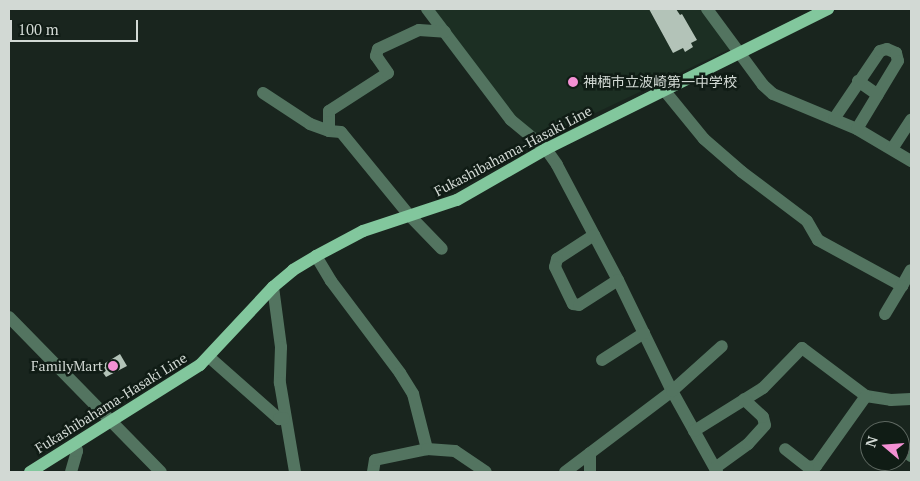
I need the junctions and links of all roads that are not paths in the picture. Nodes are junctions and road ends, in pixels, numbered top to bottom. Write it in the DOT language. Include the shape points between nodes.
graph roads {
  1 [pos="427,9"];
  2 [pos="708,9"];
  3 [pos="828,9"];
  4 [pos="444,32"];
  5 [pos="741,53"];
  6 [pos="858,81"];
  7 [pos="664,90"];
  8 [pos="263,93"];
  9 [pos="878,95"];
  10 [pos="834,119"];
  11 [pos="911,120"];
  12 [pos="857,129"];
  13 [pos="329,131"];
  14 [pos="892,148"];
  15 [pos="546,149"];
  16 [pos="911,161"];
  17 [pos="409,215"];
  18 [pos="594,235"];
  19 [pos="442,249"];
  20 [pos="316,256"];
  21 [pos="911,270"];
  22 [pos="618,280"];
  23 [pos="902,286"];
  24 [pos="273,287"];
  25 [pos="885,314"];
  26 [pos="9,317"];
  27 [pos="644,333"];
  28 [pos="722,346"];
  29 [pos="209,357"];
  30 [pos="602,360"];
  31 [pos="672,391"];
  32 [pos="866,396"];
  33 [pos="744,399"];
  34 [pos="911,399"];
  35 [pos="284,418"];
  36 [pos="110,422"];
  37 [pos="694,430"];
  38 [pos="76,444"];
  39 [pos="427,449"];
  40 [pos="785,449"];
  41 [pos="590,453"];
  42 [pos="716,470"];
  43 [pos="30,472"];
  44 [pos="71,472"];
  45 [pos="161,472"];
  46 [pos="295,472"];
  47 [pos="373,472"];
  48 [pos="486,472"];
  49 [pos="565,472"];
  50 [pos="590,472"];
  1 -- 4 [label="street"];
  2 -- 5 [label="street"];
  3 -- 5 [label="main road, Fukashibahama-Hasaki Line"];
  4 -- 13 [label="street" via="419,30 378,49 376,56 388,73 329,111"];
  4 -- 15 [label="street" via="510,120"];
  5 -- 7 [label="main road, Fukashibahama-Hasaki Line"];
  5 -- 10 [label="street" via="773,94"];
  6 -- 9 [label="street"];
  6 -- 9 [label="street" via="880,51 887,49 896,53 898,61"];
  6 -- 10 [label="street"];
  7 -- 15 [label="main road, Fukashibahama-Hasaki Line"];
  7 -- 23 [label="street" via="704,139 807,222 818,240"];
  8 -- 13 [label="street" via="310,124"];
  9 -- 12 [label="street"];
  10 -- 12 [label="street"];
  11 -- 14 [label="street"];
  12 -- 14 [label="street"];
  13 -- 17 [label="street" via="341,132"];
  14 -- 16 [label="street"];
  15 -- 17 [label="main road, Fukashibahama-Hasaki Line" via="457,200"];
  15 -- 18 [label="street"];
  17 -- 19 [label="street"];
  17 -- 20 [label="main road, Fukashibahama-Hasaki Line" via="363,231"];
  18 -- 22 [label="street"];
  18 -- 22 [label="street" via="556,259 555,267 573,304 579,305"];
  20 -- 24 [label="main road, Fukashibahama-Hasaki Line"];
  20 -- 39 [label="street" via="413,394"];
  21 -- 23 [label="street"];
  22 -- 27 [label="street"];
  23 -- 25 [label="street"];
  24 -- 29 [label="main road, Fukashibahama-Hasaki Line"];
  24 -- 35 [label="street" via="281,347 280,383"];
  26 -- 36 [label="street"];
  27 -- 30 [label="street"];
  27 -- 31 [label="street"];
  28 -- 31 [label="street"];
  29 -- 35 [label="street" via="280,418"];
  29 -- 36 [label="main road, Fukashibahama-Hasaki Line" via="185,376"];
  31 -- 37 [label="street"];
  31 -- 41 [label="street"];
  32 -- 33 [label="street" via="802,348 763,388"];
  32 -- 34 [label="street"];
  32 -- 40 [label="street" via="816,466 808,468"];
  33 -- 37 [label="street"];
  33 -- 42 [label="street" via="763,417 766,425"];
  35 -- 46 [label="street"];
  36 -- 38 [label="main road, Fukashibahama-Hasaki Line"];
  36 -- 45 [label="street"];
  37 -- 42 [label="street"];
  38 -- 43 [label="main road, Fukashibahama-Hasaki Line"];
  38 -- 44 [label="street"];
  39 -- 47 [label="street" via="375,460"];
  39 -- 48 [label="street" via="455,451"];
  41 -- 49 [label="street"];
  41 -- 50 [label="street"];
}
